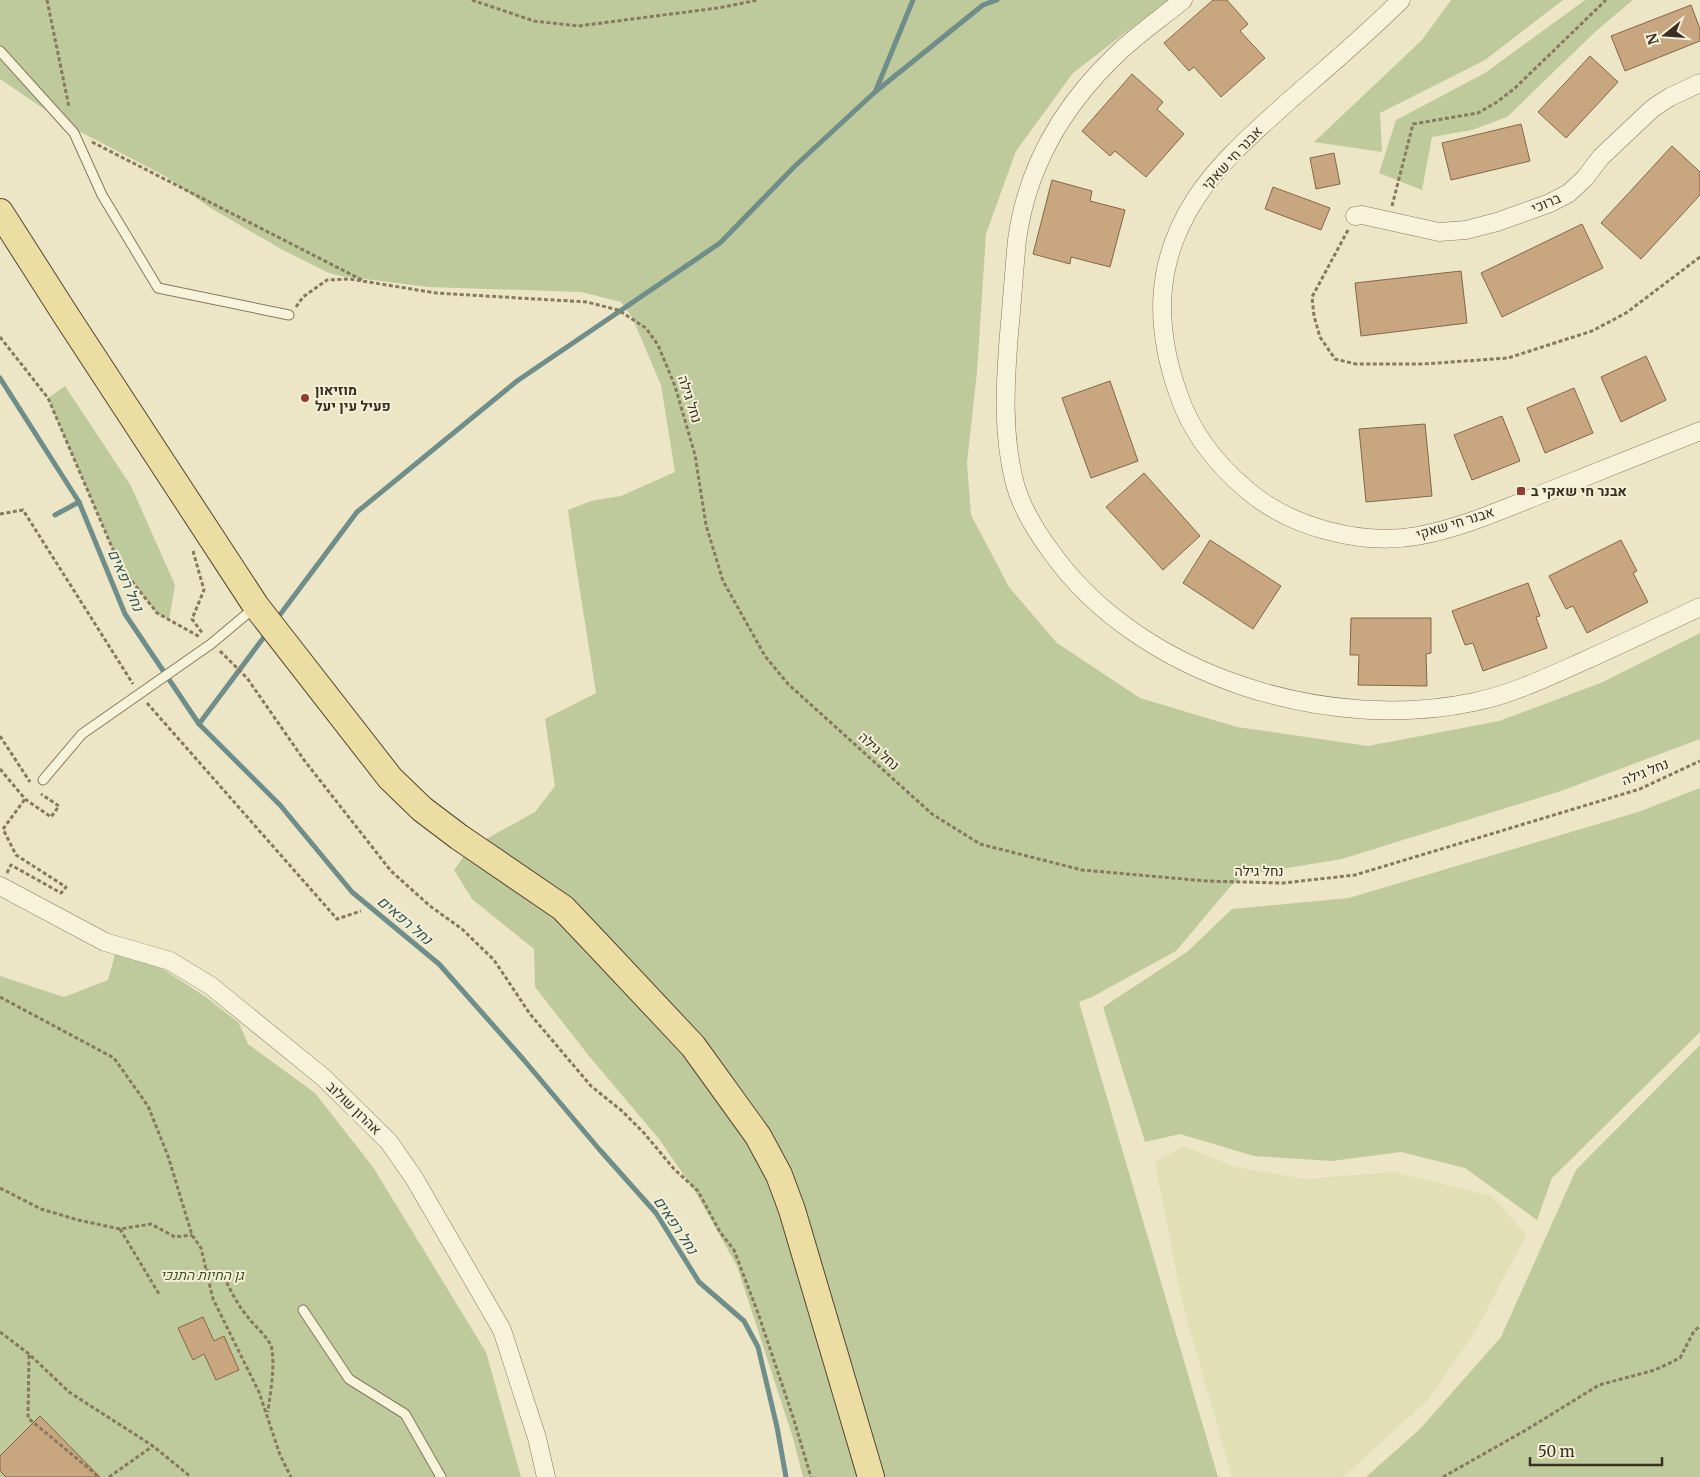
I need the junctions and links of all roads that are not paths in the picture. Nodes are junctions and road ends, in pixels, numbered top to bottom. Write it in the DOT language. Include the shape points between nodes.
graph roads {
  1 [pos="1183,0"];
  2 [pos="1401,0"];
  3 [pos="0,51"];
  4 [pos="1700,83"];
  5 [pos="0,212"];
  6 [pos="1355,216"];
  7 [pos="289,315"];
  8 [pos="1700,431"];
  9 [pos="1700,607"];
  10 [pos="267,619"];
  11 [pos="43,780"];
  12 [pos="2,882"];
  13 [pos="303,1310"];
  14 [pos="441,1477"];
  15 [pos="546,1477"];
  16 [pos="871,1477"];
  1 -- 9 [label="street" via="1119,52 1078,98 1054,132 1027,190 1020,217 1005,419 1016,487 1028,516 1060,566 1082,590 1131,632 1190,664 1258,690 1343,708 1415,709 1475,702 1559,672"];
  2 -- 8 [label="street, אבנר חי שאקי" via="1235,151 1195,200 1172,245 1161,298 1164,336 1179,396 1202,443 1236,481 1277,511 1331,532 1389,539 1448,529"];
  3 -- 7 [label="lane" via="74,133 102,195 158,288"];
  4 -- 6 [label="street, ברוכי" via="1654,108 1602,157 1580,183 1550,203 1497,222 1466,230 1439,232"];
  5 -- 10 [label="main road"];
  10 -- 11 [label="lane" via="212,644 82,734"];
  10 -- 16 [label="main road" via="390,778 458,837 563,908 692,1046 758,1136 779,1175 792,1210"];
  12 -- 15 [label="street, אהרון שולוב" via="105,942 170,962 211,986 324,1078 389,1142 414,1178 502,1330 537,1438"];
  13 -- 14 [label="lane" via="348,1378 405,1414"];
}
